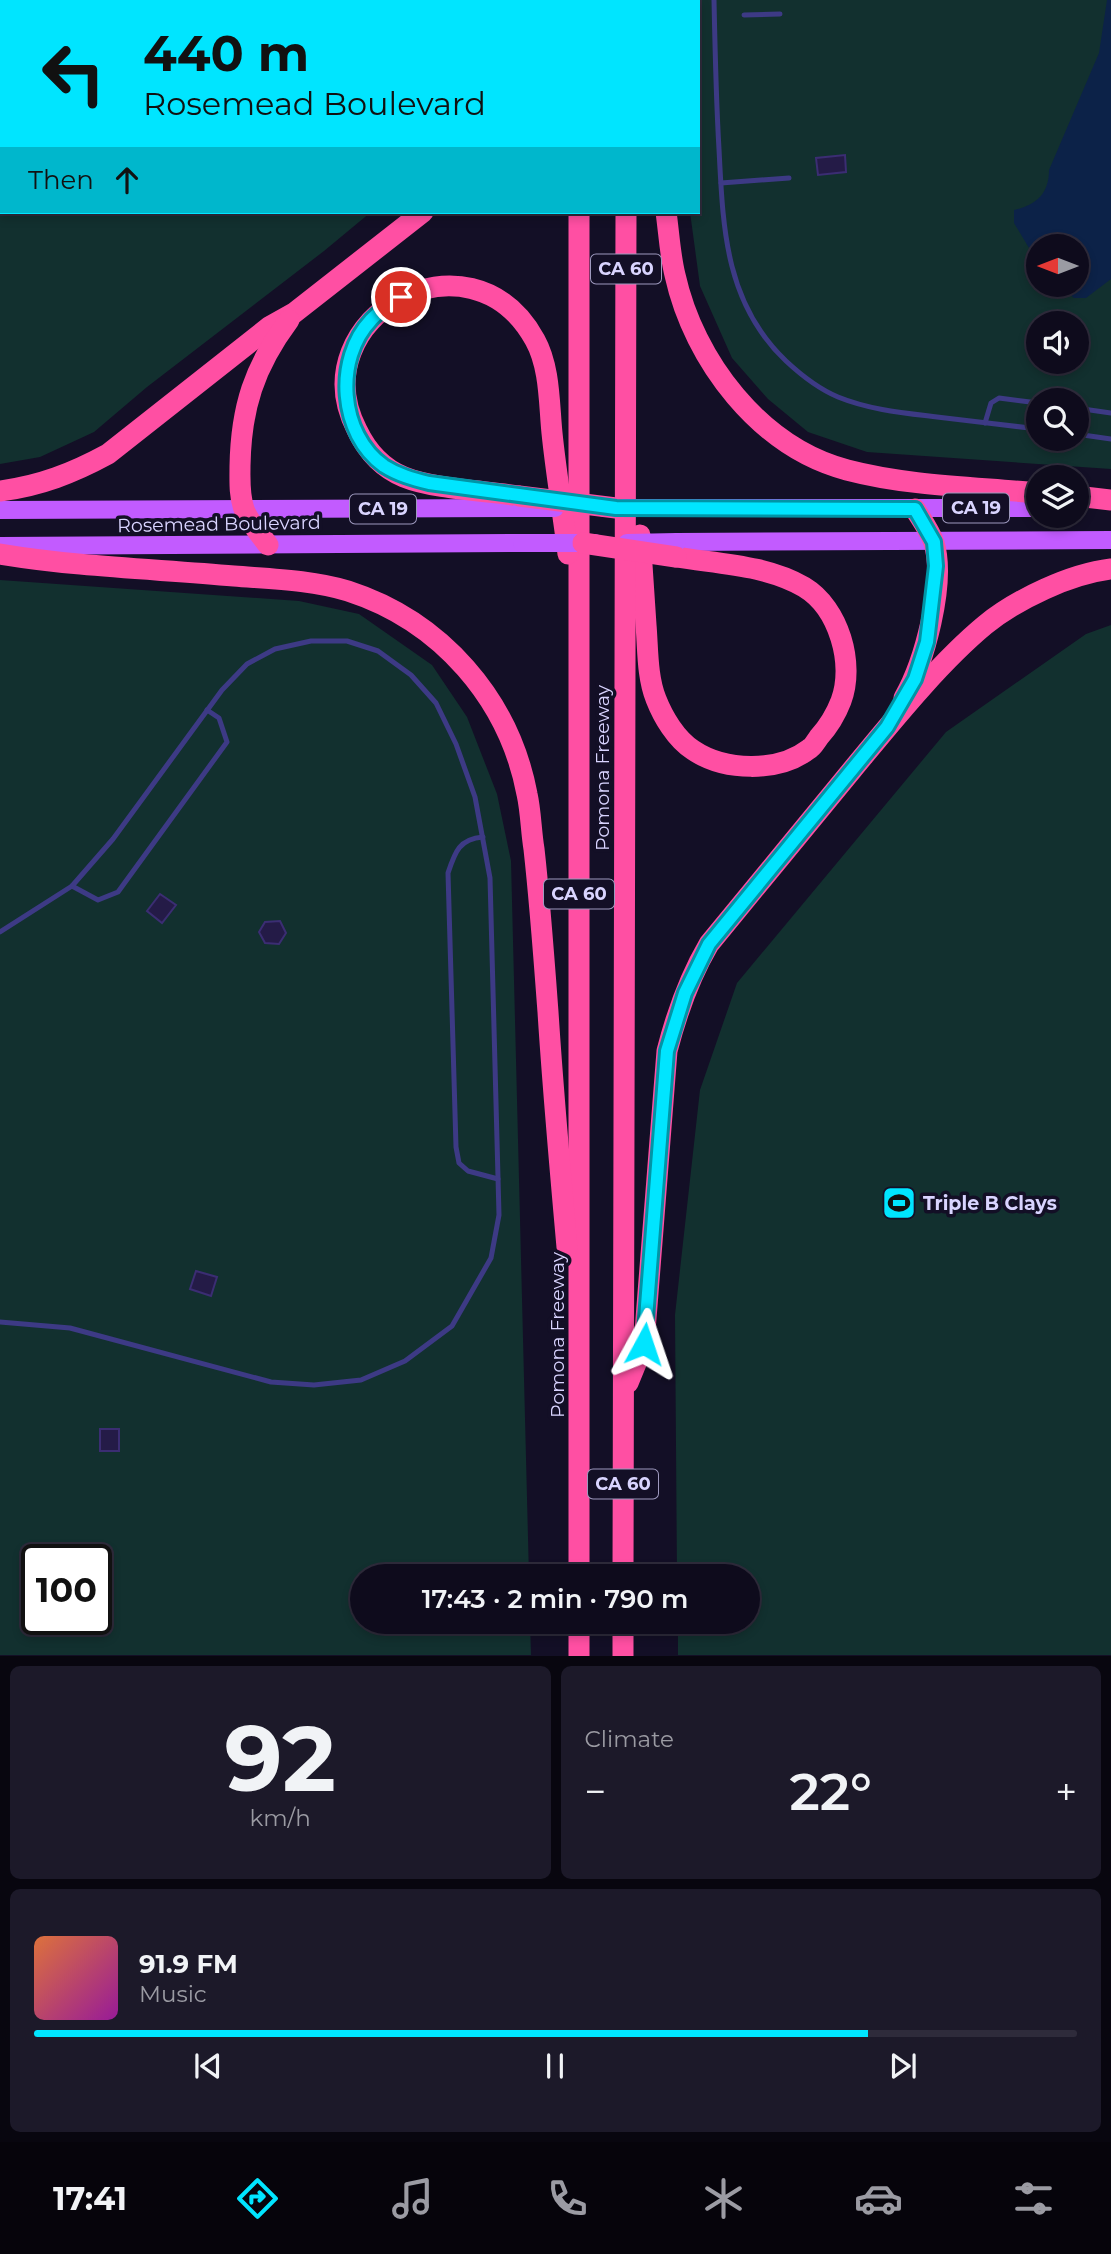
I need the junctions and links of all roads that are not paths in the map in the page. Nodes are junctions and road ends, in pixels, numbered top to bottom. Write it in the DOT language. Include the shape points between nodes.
graph roads {
  1 [pos="715,0"];
  2 [pos="744,15"];
  3 [pos="780,15"];
  4 [pos="789,178"];
  5 [pos="721,183"];
  6 [pos="420,214"];
  7 [pos="579,214"];
  8 [pos="626,214"];
  9 [pos="666,214"];
  10 [pos="294,313"];
  11 [pos="626,326"];
  12 [pos="1026,401"];
  13 [pos="1089,410"];
  14 [pos="1111,413"];
  15 [pos="985,423"];
  16 [pos="1026,428"];
  17 [pos="1089,436"];
  18 [pos="1111,439"];
  19 [pos="0,491"];
  20 [pos="1026,492"];
  21 [pos="1089,497"];
  22 [pos="1111,500"];
  23 [pos="521,502"];
  24 [pos="1089,507"];
  25 [pos="1111,507"];
  26 [pos="616,508"];
  27 [pos="1026,508"];
  28 [pos="915,509"];
  29 [pos="0,510"];
  30 [pos="244,511"];
  31 [pos="1111,540"];
  32 [pos="934,542"];
  33 [pos="583,543"];
  34 [pos="268,545"];
  35 [pos="0,546"];
  36 [pos="676,550"];
  37 [pos="0,554"];
  38 [pos="1111,569"];
  39 [pos="579,637"];
  40 [pos="207,710"];
  41 [pos="887,727"];
  42 [pos="483,837"];
  43 [pos="72,886"];
  44 [pos="0,932"];
  45 [pos="498,1179"];
  46 [pos="0,1322"];
  47 [pos="624,1392"];
  48 [pos="579,1398"];
  49 [pos="579,1564"];
  50 [pos="623,1564"];
  51 [pos="579,1634"];
  52 [pos="623,1634"];
  53 [pos="579,1656"];
  54 [pos="623,1656"];
  1 -- 5 [label="lane"];
  2 -- 3 [label="lane"];
  4 -- 5 [label="lane"];
  5 -- 15 [label="lane" via="727,252 737,288 754,324 801,376 837,397 880,410"];
  6 -- 10 [label="highway"];
  7 -- 39 [label="highway, Pomona Freeway / CA 60"];
  8 -- 11 [label="highway, Pomona Freeway / CA 60"];
  9 -- 20 [label="highway" via="674,275 692,328 720,377 759,421 804,453 844,469 883,478"];
  10 -- 19 [label="highway" via="269,327 108,454 52,480"];
  10 -- 30 [label="highway" via="260,365 246,406 240,462"];
  11 -- 36 [label="highway" via="648,658 655,697 671,727 692,750 720,762 749,768 777,764 809,749 829,726 842,699 846,666 840,635 827,608 806,589 772,572"];
  11 -- 47 [label="highway, Pomona Freeway / CA 60"];
  12 -- 15 [label="lane" via="999,398 992,403"];
  13 -- 14 [label="lane"];
  15 -- 16 [label="lane"];
  17 -- 18 [label="lane"];
  21 -- 22 [label="highway"];
  23 -- 26 [label="highway, bridge"];
  23 -- 30 [label="main road, Rosemead Boulevard / CA 19"];
  23 -- 39 [label="highway" via="405,478 382,464 364,445 351,419 347,368 369,322 401,297 423,288 473,289 509,308 537,342 548,388"];
  24 -- 25 [label="main road"];
  26 -- 28 [label="main road, CA 19, bridge"];
  27 -- 28 [label="main road, CA 19"];
  28 -- 32 [label="highway"];
  29 -- 30 [label="main road, Rosemead Boulevard / CA 19"];
  30 -- 34 [label="highway"];
  31 -- 32 [label="main road, CA 19"];
  32 -- 36 [label="main road, CA 19"];
  32 -- 41 [label="highway" via="936,566 927,642 915,679"];
  33 -- 34 [label="main road, Rosemead Boulevard / CA 19, bridge"];
  33 -- 36 [label="highway, bridge"];
  34 -- 35 [label="main road, Rosemead Boulevard / CA 19"];
  37 -- 48 [label="highway" via="56,564 286,580 346,590 412,620 442,642 486,692 515,752 527,794 542,920"];
  38 -- 41 [label="highway" via="1056,584 986,624"];
  39 -- 48 [label="highway, Pomona Freeway / CA 60"];
  40 -- 42 [label="lane" via="247,664 275,649 312,641 347,641 378,651 411,675 436,703 475,797"];
  40 -- 43 [label="lane" via="113,839"];
  40 -- 43 [label="lane" via="219,718 227,742 118,892 98,900"];
  41 -- 47 [label="highway" via="709,944 692,974 667,1051 644,1344"];
  42 -- 45 [label="lane" via="490,878"];
  42 -- 45 [label="lane" via="462,844 448,873 456,1146 459,1163 468,1171"];
  43 -- 44 [label="lane"];
  45 -- 46 [label="lane" via="499,1215 491,1258 452,1326 405,1361 361,1380 314,1385 271,1382 70,1328"];
  47 -- 50 [label="highway, Pomona Freeway / CA 60"];
  48 -- 49 [label="highway, Pomona Freeway / CA 60"];
  51 -- 53 [label="highway"];
  52 -- 54 [label="highway"];
}
